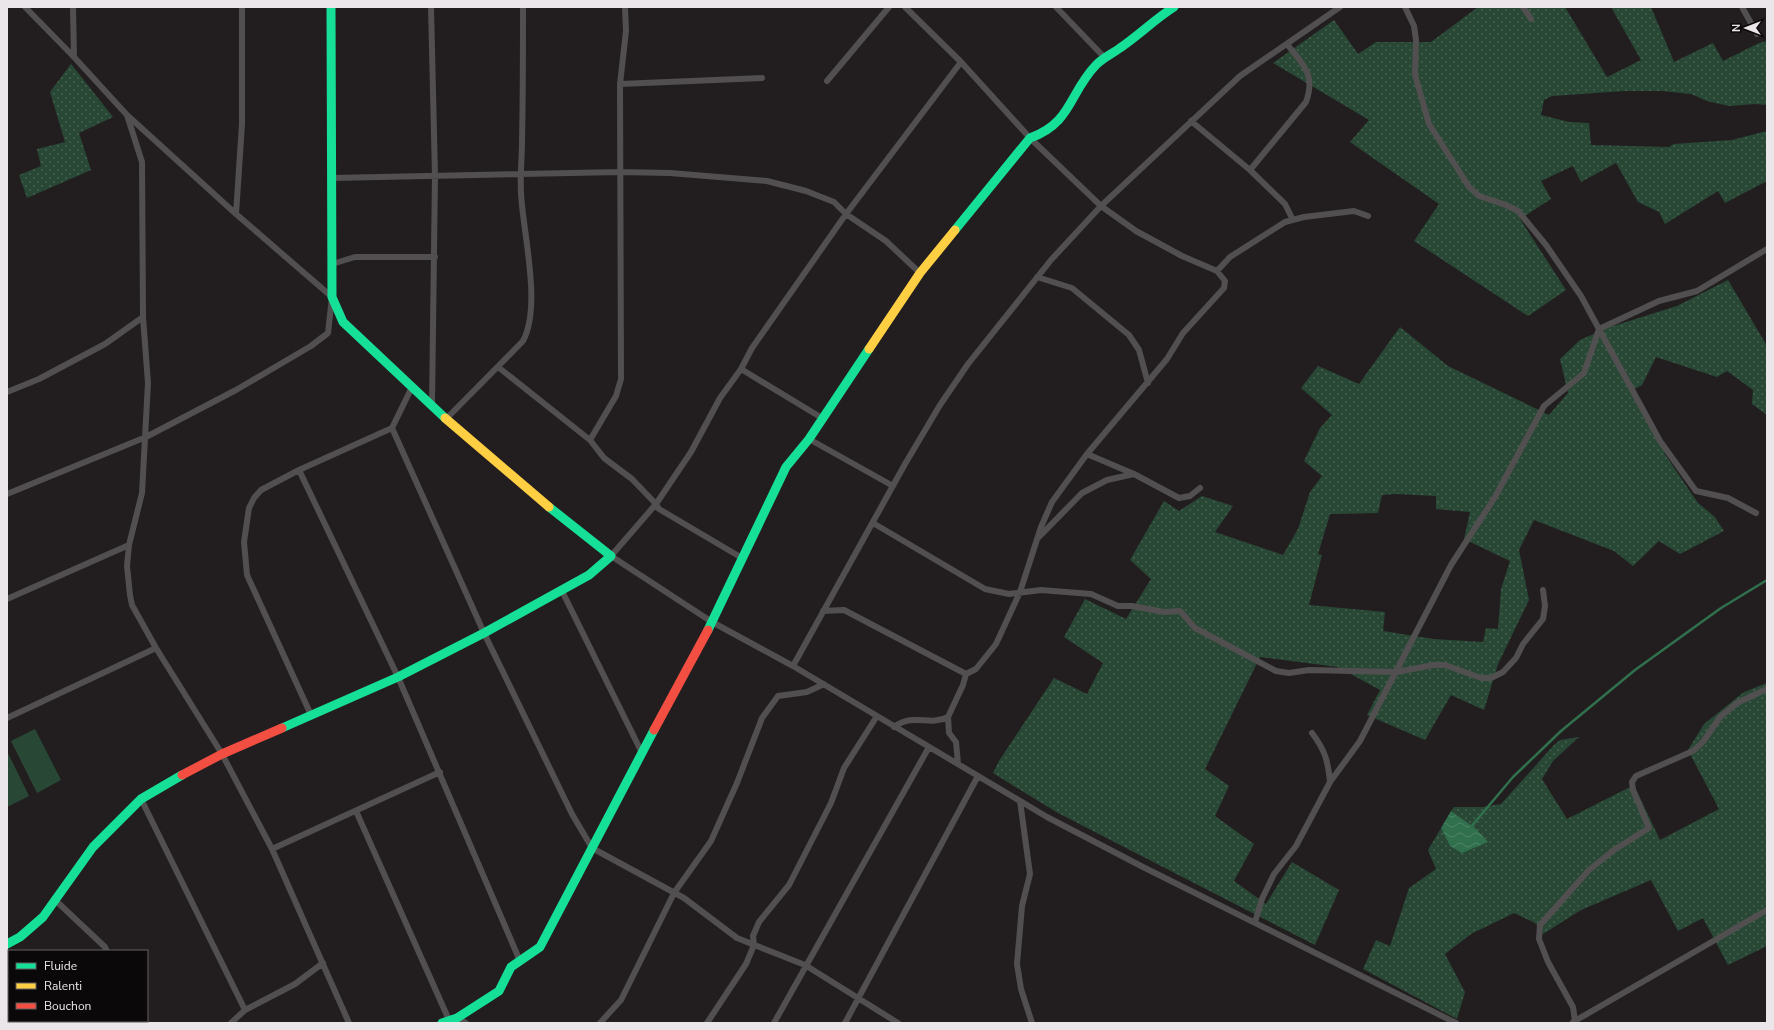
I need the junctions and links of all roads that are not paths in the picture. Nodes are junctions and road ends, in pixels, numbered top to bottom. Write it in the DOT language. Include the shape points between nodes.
graph roads {
  1 [pos="25,7"];
  2 [pos="73,7"];
  3 [pos="242,7"];
  4 [pos="331,7"];
  5 [pos="431,7"];
  6 [pos="523,7"];
  7 [pos="625,7"];
  8 [pos="889,7"];
  9 [pos="905,7"];
  10 [pos="1056,7"];
  11 [pos="1174,7"];
  12 [pos="1340,7"];
  13 [pos="1405,7"];
  14 [pos="1523,7"];
  15 [pos="1742,7"];
  16 [pos="1530,19"];
  17 [pos="1757,34"];
  18 [pos="1288,44"];
  19 [pos="74,57"];
  20 [pos="1104,57"];
  21 [pos="961,62"];
  22 [pos="762,78"];
  23 [pos="827,81"];
  24 [pos="620,84"];
  25 [pos="127,115"];
  26 [pos="1191,121"];
  27 [pos="1030,138"];
  28 [pos="1250,170"];
  29 [pos="620,172"];
  30 [pos="522,174"];
  31 [pos="435,176"];
  32 [pos="332,178"];
  33 [pos="1101,206"];
  34 [pos="236,214"];
  35 [pos="846,214"];
  36 [pos="1368,216"];
  37 [pos="1293,220"];
  38 [pos="1767,249"];
  39 [pos="435,257"];
  40 [pos="332,264"];
  41 [pos="1217,271"];
  42 [pos="920,273"];
  43 [pos="1037,277"];
  44 [pos="332,297"];
  45 [pos="142,317"];
  46 [pos="1600,329"];
  47 [pos="498,367"];
  48 [pos="741,370"];
  49 [pos="1148,382"];
  50 [pos="412,387"];
  51 [pos="7,392"];
  52 [pos="432,405"];
  53 [pos="822,418"];
  54 [pos="446,419"];
  55 [pos="392,428"];
  56 [pos="146,437"];
  57 [pos="808,439"];
  58 [pos="590,440"];
  59 [pos="1087,454"];
  60 [pos="299,470"];
  61 [pos="1134,474"];
  62 [pos="893,486"];
  63 [pos="1200,488"];
  64 [pos="7,494"];
  65 [pos="656,504"];
  66 [pos="1756,513"];
  67 [pos="874,523"];
  68 [pos="1036,540"];
  69 [pos="129,545"];
  70 [pos="611,556"];
  71 [pos="742,558"];
  72 [pos="1543,590"];
  73 [pos="562,591"];
  74 [pos="1020,592"];
  75 [pos="7,599"];
  76 [pos="823,611"];
  77 [pos="712,622"];
  78 [pos="484,633"];
  79 [pos="156,648"];
  80 [pos="793,666"];
  81 [pos="1397,672"];
  82 [pos="966,674"];
  83 [pos="398,677"];
  84 [pos="824,684"];
  85 [pos="1767,689"];
  86 [pos="311,715"];
  87 [pos="877,716"];
  88 [pos="948,717"];
  89 [pos="7,718"];
  90 [pos="894,727"];
  91 [pos="1312,733"];
  92 [pos="929,747"];
  93 [pos="642,753"];
  94 [pos="222,754"];
  95 [pos="958,764"];
  96 [pos="440,772"];
  97 [pos="978,776"];
  98 [pos="1330,782"];
  99 [pos="141,799"];
  100 [pos="1020,801"];
  101 [pos="356,811"];
  102 [pos="592,848"];
  103 [pos="272,849"];
  104 [pos="674,893"];
  105 [pos="54,899"];
  106 [pos="1767,910"];
  107 [pos="1255,922"];
  108 [pos="7,944"];
  109 [pos="754,946"];
  110 [pos="106,950"];
  111 [pos="520,961"];
  112 [pos="323,964"];
  113 [pos="805,965"];
  114 [pos="858,999"];
  115 [pos="244,1010"];
  116 [pos="449,1020"];
  117 [pos="1574,1022"];
  118 [pos="231,1023"];
  119 [pos="349,1023"];
  120 [pos="466,1023"];
  121 [pos="600,1023"];
  122 [pos="707,1023"];
  123 [pos="774,1023"];
  124 [pos="845,1023"];
  125 [pos="898,1023"];
  126 [pos="1032,1023"];
  127 [pos="1456,1023"];
  1 -- 19 [label="street"];
  2 -- 19 [label="street"];
  3 -- 34 [label="street" via="242,124"];
  4 -- 32 [label="street"];
  5 -- 31 [label="street"];
  6 -- 30 [label="street"];
  7 -- 24 [label="street" via="626,31"];
  8 -- 23 [label="street"];
  9 -- 21 [label="street"];
  10 -- 20 [label="street"];
  11 -- 20 [label="street" via="1119,49"];
  12 -- 18 [label="street"];
  13 -- 46 [label="street" via="1414,26 1415,75 1429,124 1469,187 1479,196 1518,211 1551,252"];
  14 -- 16 [label="street"];
  15 -- 17 [label="street"];
  18 -- 26 [label="street" via="1240,76"];
  18 -- 28 [label="street" via="1311,80 1310,90 1306,102"];
  19 -- 25 [label="street"];
  20 -- 27 [label="street" via="1085,79 1058,123 1041,135"];
  21 -- 27 [label="street"];
  21 -- 35 [label="street"];
  22 -- 24 [label="street"];
  24 -- 29 [label="street"];
  25 -- 34 [label="street"];
  25 -- 45 [label="street" via="142,162"];
  26 -- 28 [label="street"];
  26 -- 33 [label="street"];
  27 -- 33 [label="street"];
  27 -- 42 [label="street"];
  28 -- 37 [label="street" via="1285,204"];
  29 -- 30 [label="street"];
  29 -- 35 [label="street" via="670,173 767,181 820,195 834,202"];
  29 -- 58 [label="street" via="621,378 616,396"];
  30 -- 31 [label="street"];
  30 -- 47 [label="street" via="521,193 527,236 531,315 529,329 523,340"];
  31 -- 32 [label="street"];
  31 -- 39 [label="street"];
  32 -- 40 [label="street"];
  33 -- 41 [label="street" via="1136,231 1182,256"];
  33 -- 43 [label="street"];
  34 -- 44 [label="street"];
  35 -- 42 [label="street" via="886,241"];
  35 -- 48 [label="street" via="752,348"];
  36 -- 37 [label="street" via="1354,211"];
  37 -- 41 [label="street" via="1272,229 1230,257"];
  38 -- 46 [label="street" via="1697,291 1659,300"];
  39 -- 40 [label="street" via="355,256"];
  39 -- 52 [label="street"];
  40 -- 44 [label="street"];
  41 -- 49 [label="street" via="1225,281 1224,288 1183,333 1167,360"];
  42 -- 53 [label="street"];
  43 -- 49 [label="street" via="1072,288 1129,335 1139,350"];
  43 -- 62 [label="street" via="968,364 940,405"];
  44 -- 50 [label="street" via="343,322"];
  44 -- 56 [label="street" via="328,333 311,346 236,390"];
  45 -- 51 [label="street" via="105,344"];
  45 -- 56 [label="street" via="148,384"];
  46 -- 66 [label="street" via="1660,441 1696,491 1728,498"];
  46 -- 81 [label="street" via="1584,373 1544,406 1495,497 1431,600"];
  47 -- 54 [label="street"];
  47 -- 58 [label="street"];
  48 -- 53 [label="street"];
  48 -- 65 [label="street" via="720,398 691,452"];
  49 -- 59 [label="street"];
  50 -- 52 [label="street"];
  50 -- 55 [label="street"];
  52 -- 54 [label="street"];
  53 -- 57 [label="street"];
  54 -- 70 [label="street" via="530,492"];
  55 -- 60 [label="street"];
  55 -- 78 [label="street"];
  56 -- 64 [label="street"];
  56 -- 69 [label="street" via="142,494"];
  57 -- 62 [label="street"];
  57 -- 71 [label="street" via="786,468"];
  58 -- 65 [label="street" via="604,458 632,479"];
  59 -- 61 [label="street"];
  59 -- 68 [label="street" via="1052,502"];
  60 -- 83 [label="street"];
  60 -- 86 [label="street" via="261,490 254,498 249,508 244,542 247,575"];
  61 -- 63 [label="street" via="1179,498 1190,496"];
  61 -- 68 [label="street" via="1107,480 1082,493"];
  62 -- 67 [label="street"];
  65 -- 70 [label="street"];
  65 -- 71 [label="street" via="658,509"];
  67 -- 74 [label="street" via="985,589 1009,594"];
  67 -- 76 [label="street"];
  68 -- 74 [label="street"];
  69 -- 75 [label="street"];
  69 -- 79 [label="street" via="126,566 132,605"];
  70 -- 73 [label="street" via="589,575"];
  70 -- 77 [label="street"];
  71 -- 77 [label="street"];
  72 -- 81 [label="street" via="1544,619 1503,672 1491,678 1481,678 1445,665 1434,665"];
  73 -- 78 [label="street"];
  73 -- 93 [label="street"];
  74 -- 81 [label="street" via="1041,590 1091,594 1118,606 1164,612 1180,611 1195,628 1276,671"];
  74 -- 82 [label="street" via="996,644 976,669"];
  76 -- 80 [label="street"];
  76 -- 82 [label="street" via="844,610"];
  77 -- 80 [label="street"];
  77 -- 93 [label="street"];
  78 -- 83 [label="street"];
  78 -- 102 [label="street" via="572,814"];
  79 -- 89 [label="street"];
  79 -- 94 [label="street"];
  80 -- 84 [label="street"];
  81 -- 98 [label="street" via="1360,741"];
  82 -- 88 [label="street"];
  83 -- 86 [label="street"];
  83 -- 96 [label="street"];
  84 -- 87 [label="street"];
  84 -- 104 [label="street" via="807,692 778,696 762,718 711,841"];
  85 -- 117 [label="street" via="1737,703 1720,717 1703,742 1692,751 1636,776 1632,782 1633,790 1649,828 1614,850 1589,870 1540,926 1539,939 1548,962 1573,1007"];
  86 -- 94 [label="street"];
  87 -- 90 [label="street"];
  87 -- 109 [label="street" via="844,768 831,803 789,884 759,922 753,936"];
  88 -- 90 [label="street" via="938,721 909,719"];
  88 -- 95 [label="street" via="949,733 956,742"];
  90 -- 92 [label="street"];
  91 -- 98 [label="street" via="1322,746 1328,763"];
  92 -- 95 [label="street"];
  92 -- 113 [label="street"];
  93 -- 102 [label="street"];
  94 -- 99 [label="street"];
  94 -- 103 [label="street"];
  95 -- 97 [label="street"];
  96 -- 101 [label="street"];
  96 -- 111 [label="street"];
  97 -- 100 [label="street"];
  97 -- 114 [label="street"];
  98 -- 107 [label="street" via="1296,846 1274,874"];
  99 -- 105 [label="street" via="93,847"];
  99 -- 115 [label="street"];
  100 -- 107 [label="street" via="1143,867"];
  100 -- 126 [label="street" via="1030,874 1022,906 1017,964 1020,989"];
  101 -- 103 [label="street"];
  101 -- 116 [label="street"];
  102 -- 104 [label="street"];
  102 -- 111 [label="street" via="550,931 540,946"];
  103 -- 112 [label="street"];
  104 -- 109 [label="street" via="737,938"];
  104 -- 121 [label="street" via="621,1000"];
  105 -- 108 [label="street" via="43,918"];
  105 -- 110 [label="street"];
  106 -- 117 [label="street"];
  107 -- 127 [label="street"];
  109 -- 113 [label="street"];
  109 -- 122 [label="street" via="746,964"];
  111 -- 116 [label="street" via="512,966 499,991"];
  112 -- 115 [label="street" via="294,984"];
  112 -- 119 [label="street"];
  113 -- 114 [label="street"];
  113 -- 123 [label="street"];
  114 -- 124 [label="street"];
  114 -- 125 [label="street"];
  115 -- 118 [label="street"];
  116 -- 120 [label="street"];
}
